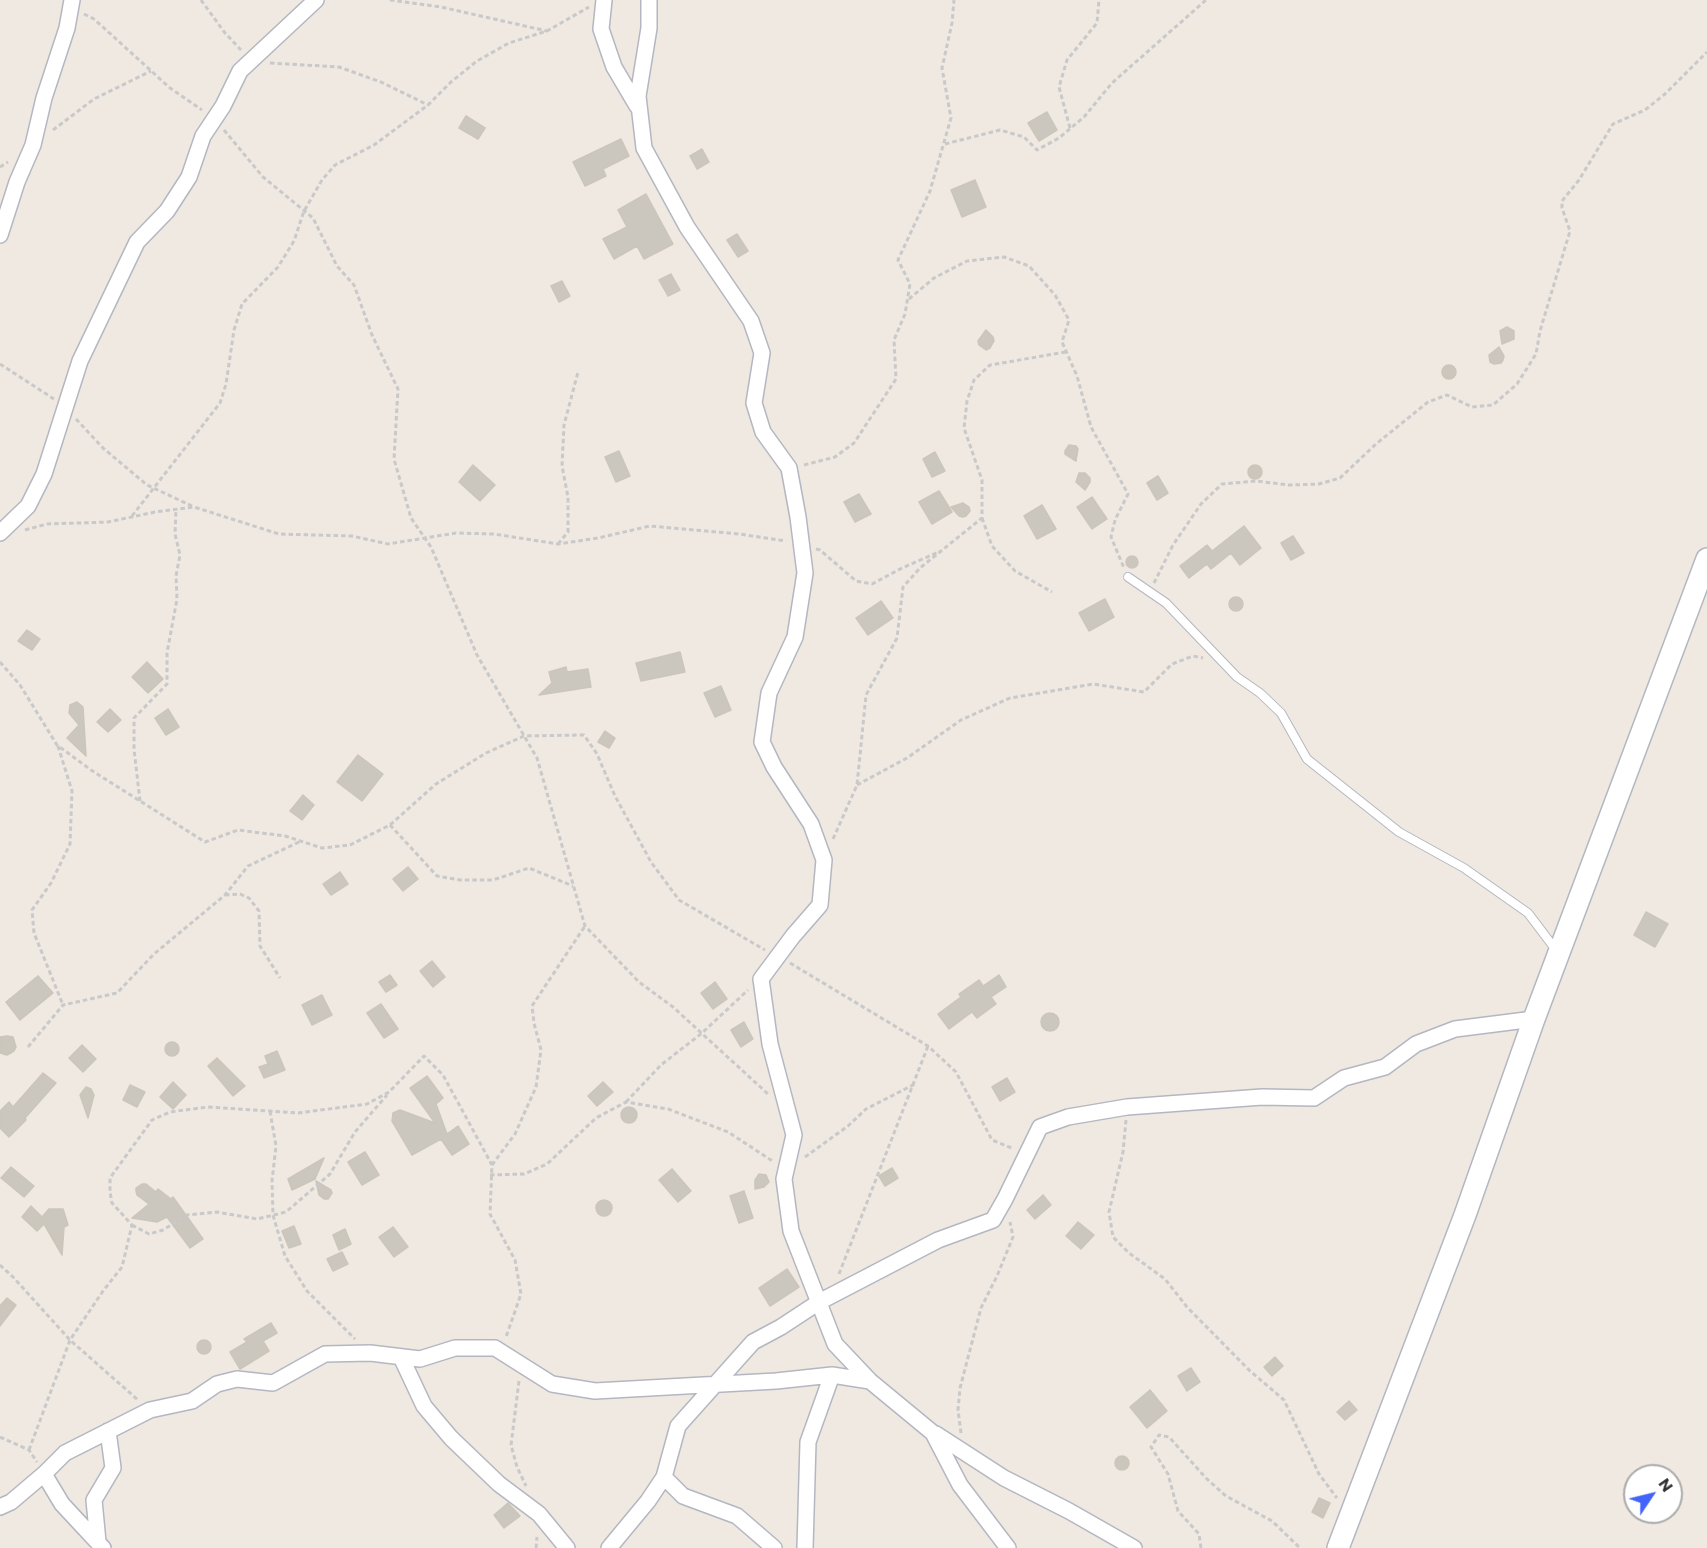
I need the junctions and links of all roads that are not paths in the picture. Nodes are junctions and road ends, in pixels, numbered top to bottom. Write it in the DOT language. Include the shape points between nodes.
graph roads {
  1 [pos="316,0"];
  2 [pos="649,0"];
  3 [pos="599,2"];
  4 [pos="72,3"];
  5 [pos="639,109"];
  6 [pos="0,235"];
  7 [pos="0,533"];
  8 [pos="1707,559"];
  9 [pos="1128,577"];
  10 [pos="1558,953"];
  11 [pos="1534,1019"];
  12 [pos="825,1298"];
  13 [pos="401,1357"];
  14 [pos="832,1375"];
  15 [pos="870,1381"];
  16 [pos="714,1385"];
  17 [pos="108,1431"];
  18 [pos="933,1433"];
  19 [pos="44,1473"];
  20 [pos="664,1477"];
  21 [pos="0,1507"];
  22 [pos="100,1545"];
  23 [pos="567,1548"];
  24 [pos="609,1548"];
  25 [pos="774,1548"];
  26 [pos="805,1548"];
  27 [pos="1008,1548"];
  28 [pos="1134,1548"];
  29 [pos="1338,1548"];
  1 -- 7 [label="street" via="240,71 203,136 189,177 166,211 137,242 80,361 44,474 28,506"];
  2 -- 5 [label="street"];
  3 -- 5 [label="street" via="602,29 614,67"];
  4 -- 6 [label="street" via="33,145"];
  5 -- 12 [label="street" via="644,148 687,227 751,321 762,352 754,403 763,432 789,468 801,544 805,573 795,638 768,693 762,742 811,824 824,860 820,905 761,978 770,1044 794,1135 784,1179 791,1231"];
  8 -- 10 [label="main road"];
  9 -- 10 [label="lane" via="1166,603 1237,677 1281,713 1307,759 1399,832 1464,868 1528,913"];
  10 -- 11 [label="main road"];
  11 -- 12 [label="street" via="1455,1029 1416,1044 1385,1067 1344,1078 1314,1098 1262,1097 1127,1107 1040,1127 993,1220 938,1240"];
  11 -- 29 [label="main road" via="1465,1215"];
  12 -- 15 [label="street" via="835,1344"];
  12 -- 16 [label="street" via="753,1342"];
  13 -- 16 [label="street" via="420,1359 455,1348 495,1348 552,1384 596,1391"];
  13 -- 17 [label="street" via="325,1354 273,1383 237,1379 217,1384 192,1401 150,1410"];
  13 -- 23 [label="street" via="424,1406 451,1438 499,1484 539,1514"];
  14 -- 15 [label="street"];
  14 -- 16 [label="street"];
  14 -- 26 [label="street" via="808,1442"];
  15 -- 18 [label="street"];
  16 -- 20 [label="street" via="678,1426"];
  17 -- 19 [label="street" via="65,1453"];
  17 -- 22 [label="street" via="113,1468 93,1500"];
  18 -- 27 [label="street" via="960,1485"];
  18 -- 28 [label="street" via="1004,1478"];
  19 -- 21 [label="street"];
  19 -- 22 [label="street" via="62,1504"];
  20 -- 24 [label="street"];
  20 -- 25 [label="street" via="683,1496 737,1516"];
}
